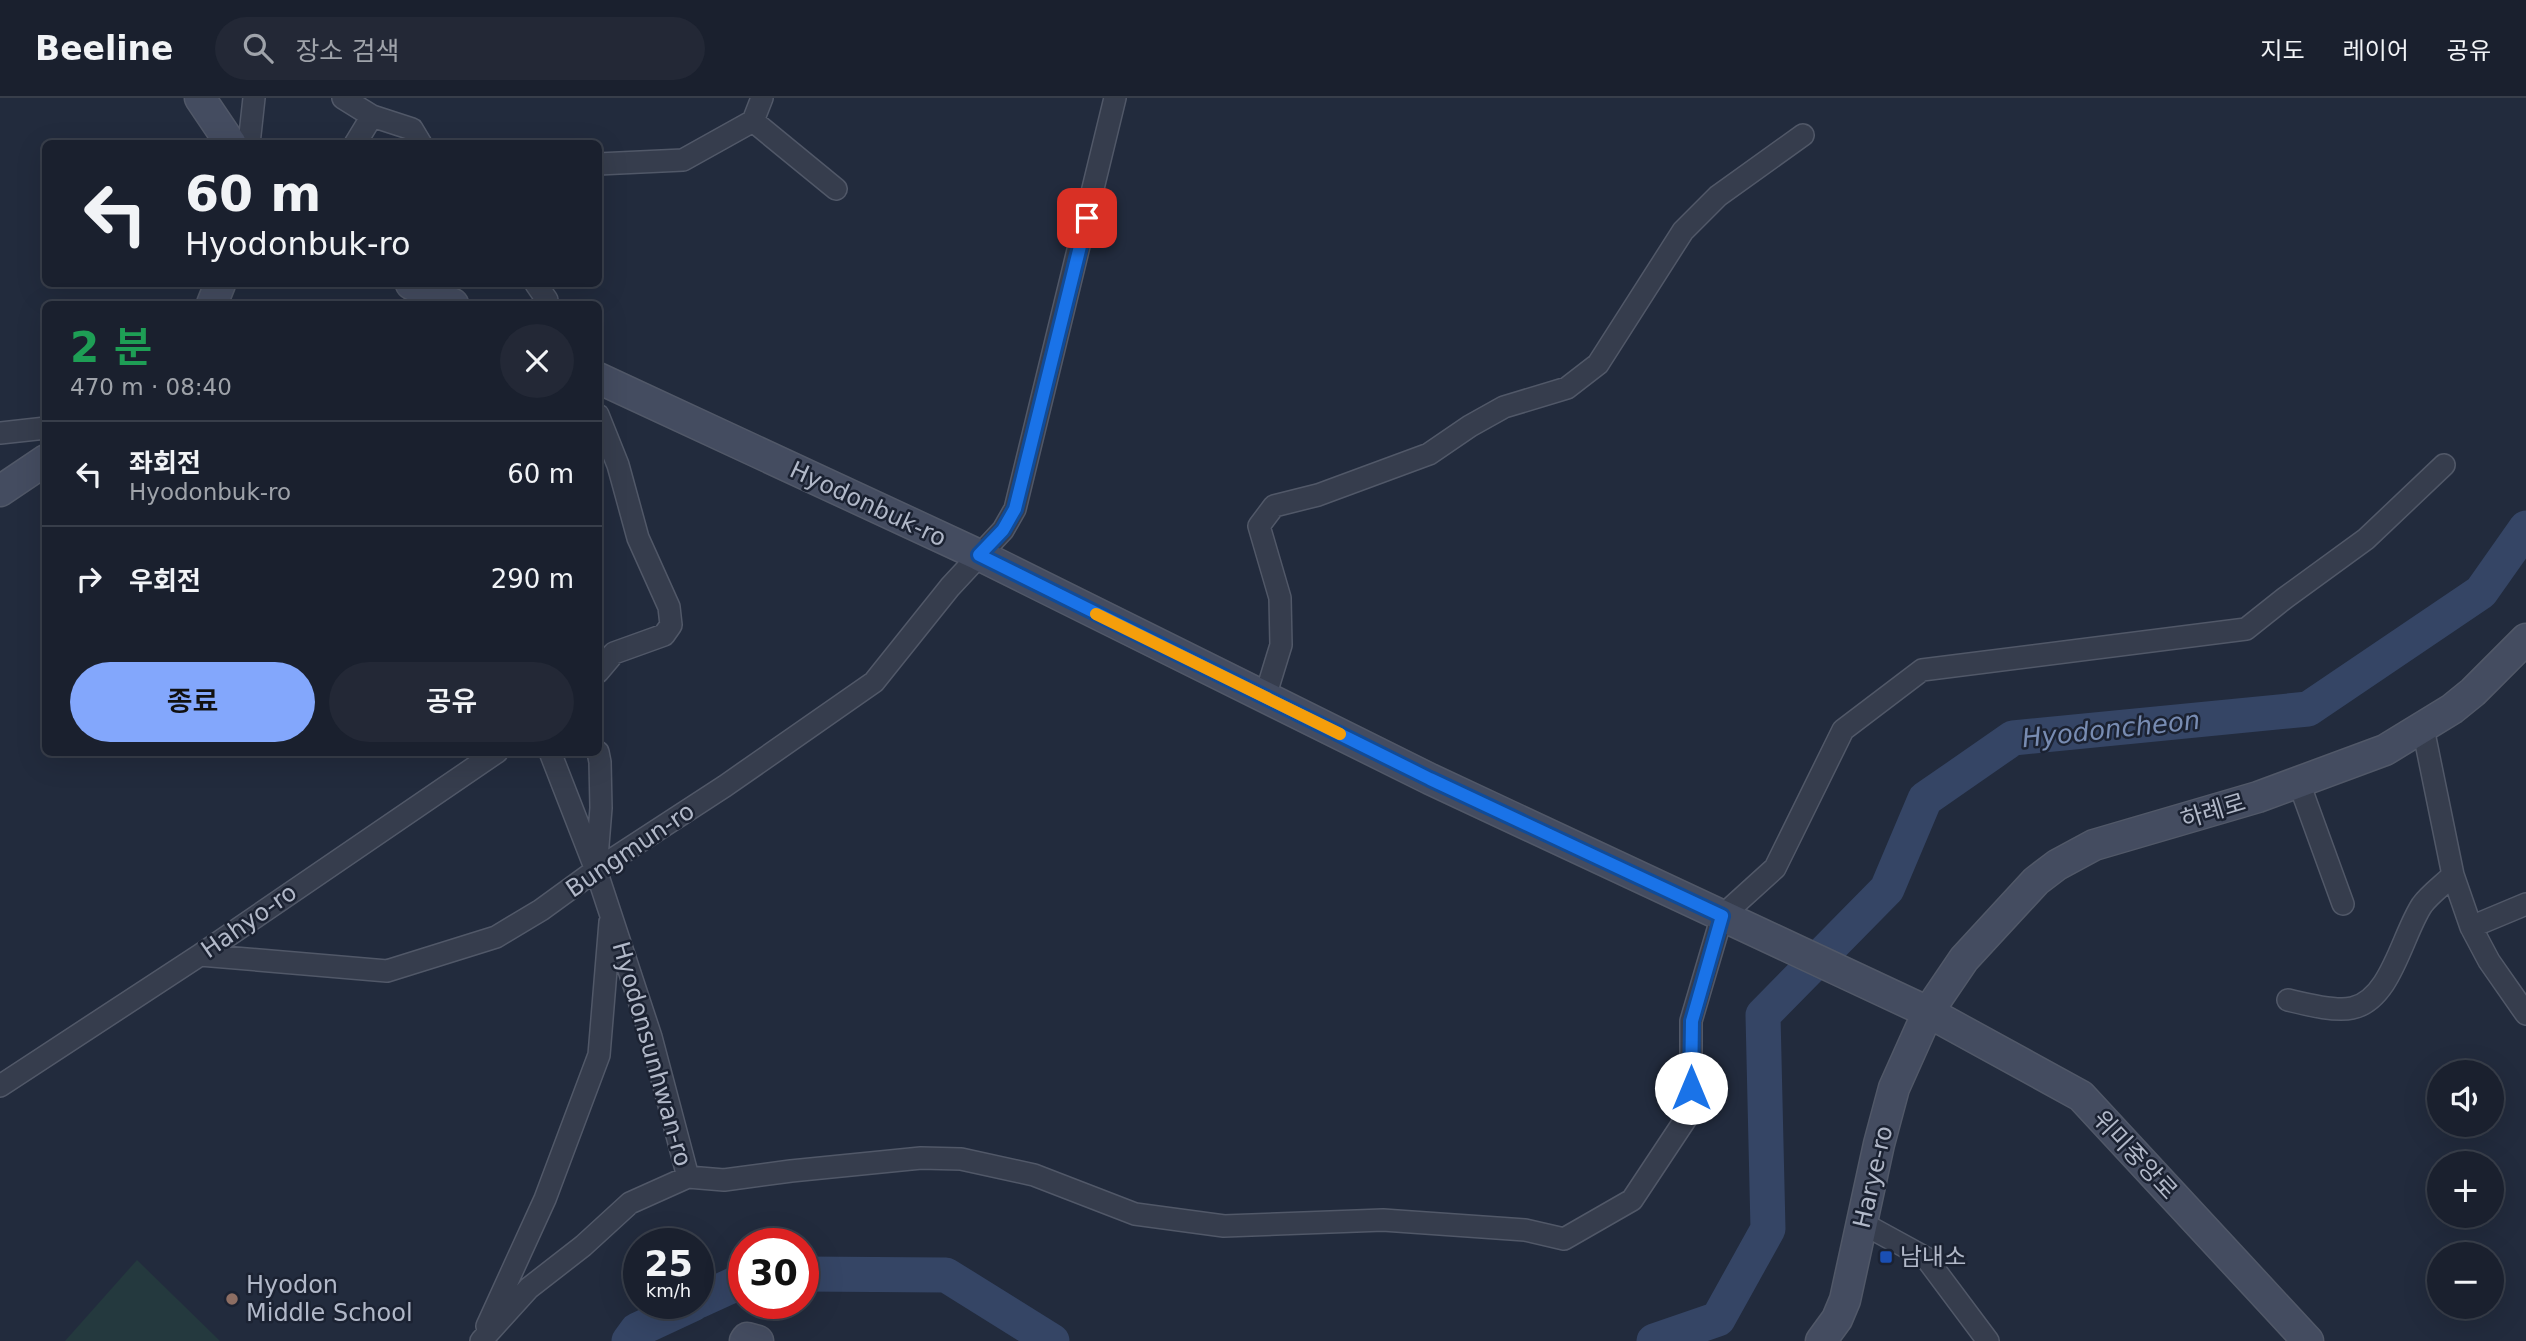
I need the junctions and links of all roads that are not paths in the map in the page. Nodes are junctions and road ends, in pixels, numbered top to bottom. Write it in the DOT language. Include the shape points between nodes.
graph roads {
  1 [pos="200,98"];
  2 [pos="254,98"];
  3 [pos="343,98"];
  4 [pos="762,98"];
  5 [pos="1115,98"];
  6 [pos="372,116"];
  7 [pos="753,121"];
  8 [pos="1803,135"];
  9 [pos="228,140"];
  10 [pos="249,140"];
  11 [pos="357,140"];
  12 [pos="419,140"];
  13 [pos="602,164"];
  14 [pos="836,190"];
  15 [pos="417,287"];
  16 [pos="447,301"];
  17 [pos="602,387"];
  18 [pos="602,425"];
  19 [pos="42,428"];
  20 [pos="0,433"];
  21 [pos="42,463"];
  22 [pos="2444,465"];
  23 [pos="0,491"];
  24 [pos="979,555"];
  25 [pos="2526,639"];
  26 [pos="602,666"];
  27 [pos="1265,697"];
  28 [pos="2423,728"];
  29 [pos="491,756"];
  30 [pos="552,756"];
  31 [pos="599,756"];
  32 [pos="2299,783"];
  33 [pos="596,870"];
  34 [pos="2453,875"];
  35 [pos="2343,904"];
  36 [pos="2526,904"];
  37 [pos="610,913"];
  38 [pos="1732,921"];
  39 [pos="2471,927"];
  40 [pos="201,955"];
  41 [pos="2288,1000"];
  42 [pos="1928,1012"];
  43 [pos="2526,1014"];
  44 [pos="0,1086"];
  45 [pos="688,1177"];
  46 [pos="1862,1223"];
  47 [pos="480,1341"];
  48 [pos="745,1341"];
  49 [pos="758,1341"];
  50 [pos="1821,1341"];
  51 [pos="1988,1341"];
  52 [pos="2308,1341"];
  1 -- 9 [label="street"];
  2 -- 10 [label="street"];
  3 -- 6 [label="street"];
  4 -- 7 [label="street"];
  5 -- 24 [label="street, Bungmun-ro" via="1015,509"];
  6 -- 11 [label="street"];
  6 -- 12 [label="street" via="412,129"];
  7 -- 13 [label="street" via="682,160"];
  7 -- 14 [label="street"];
  8 -- 27 [label="street" via="1718,196 1684,231 1598,364 1567,388 1504,407 1429,454 1275,506 1259,526 1280,598 1281,645"];
  15 -- 16 [label="street"];
  17 -- 24 [label="street, Hyodonbuk-ro"];
  18 -- 26 [label="street" via="638,538 669,607 671,625 664,635 614,653"];
  19 -- 20 [label="street"];
  21 -- 23 [label="street"];
  22 -- 38 [label="street" via="2366,539 2246,629 1922,670 1843,730 1775,868"];
  24 -- 27 [label="street, Hyodonbuk-ro"];
  24 -- 33 [label="street, Bungmun-ro" via="874,682"];
  25 -- 28 [label="street, 하례로" via="2473,692"];
  27 -- 38 [label="street, Hyodonbuk-ro"];
  28 -- 32 [label="street, 하례로" via="2385,750"];
  28 -- 34 [label="street"];
  29 -- 40 [label="street, Hahyo-ro"];
  30 -- 33 [label="street"];
  31 -- 33 [label="street, Hyodonsunhwan-ro"];
  32 -- 35 [label="street"];
  32 -- 42 [label="street, 하례로" via="2094,845 2057,865 2028,888 1964,959"];
  33 -- 37 [label="street, Hyodonsunhwan-ro"];
  33 -- 40 [label="street, Bungmun-ro" via="496,937 387,971"];
  34 -- 39 [label="street"];
  34 -- 41 [label="street" via="2423,903 2376,995 2351,1009"];
  36 -- 39 [label="street"];
  37 -- 45 [label="street, Hyodonsunhwan-ro" via="668,1095"];
  37 -- 47 [label="street" via="599,1055 545,1199"];
  38 -- 42 [label="street, Hyodonbuk-ro"];
  38 -- 45 [label="street" via="1692,1021 1691,1111 1632,1200 1564,1239 1525,1230 1383,1220 1224,1226 1135,1214 1034,1175 961,1159 921,1158 724,1180"];
  39 -- 43 [label="street"];
  40 -- 44 [label="street, Hahyo-ro"];
  42 -- 46 [label="street, Harye-ro" via="1894,1088"];
  42 -- 52 [label="street, 위미중앙로" via="2081,1096"];
  45 -- 47 [label="street, Hyodonsunhwan-ro" via="630,1203 529,1288"];
  46 -- 50 [label="street, Harye-ro" via="1844,1300"];
  46 -- 51 [label="street" via="1926,1258"];
  48 -- 49 [label="street"];
}
